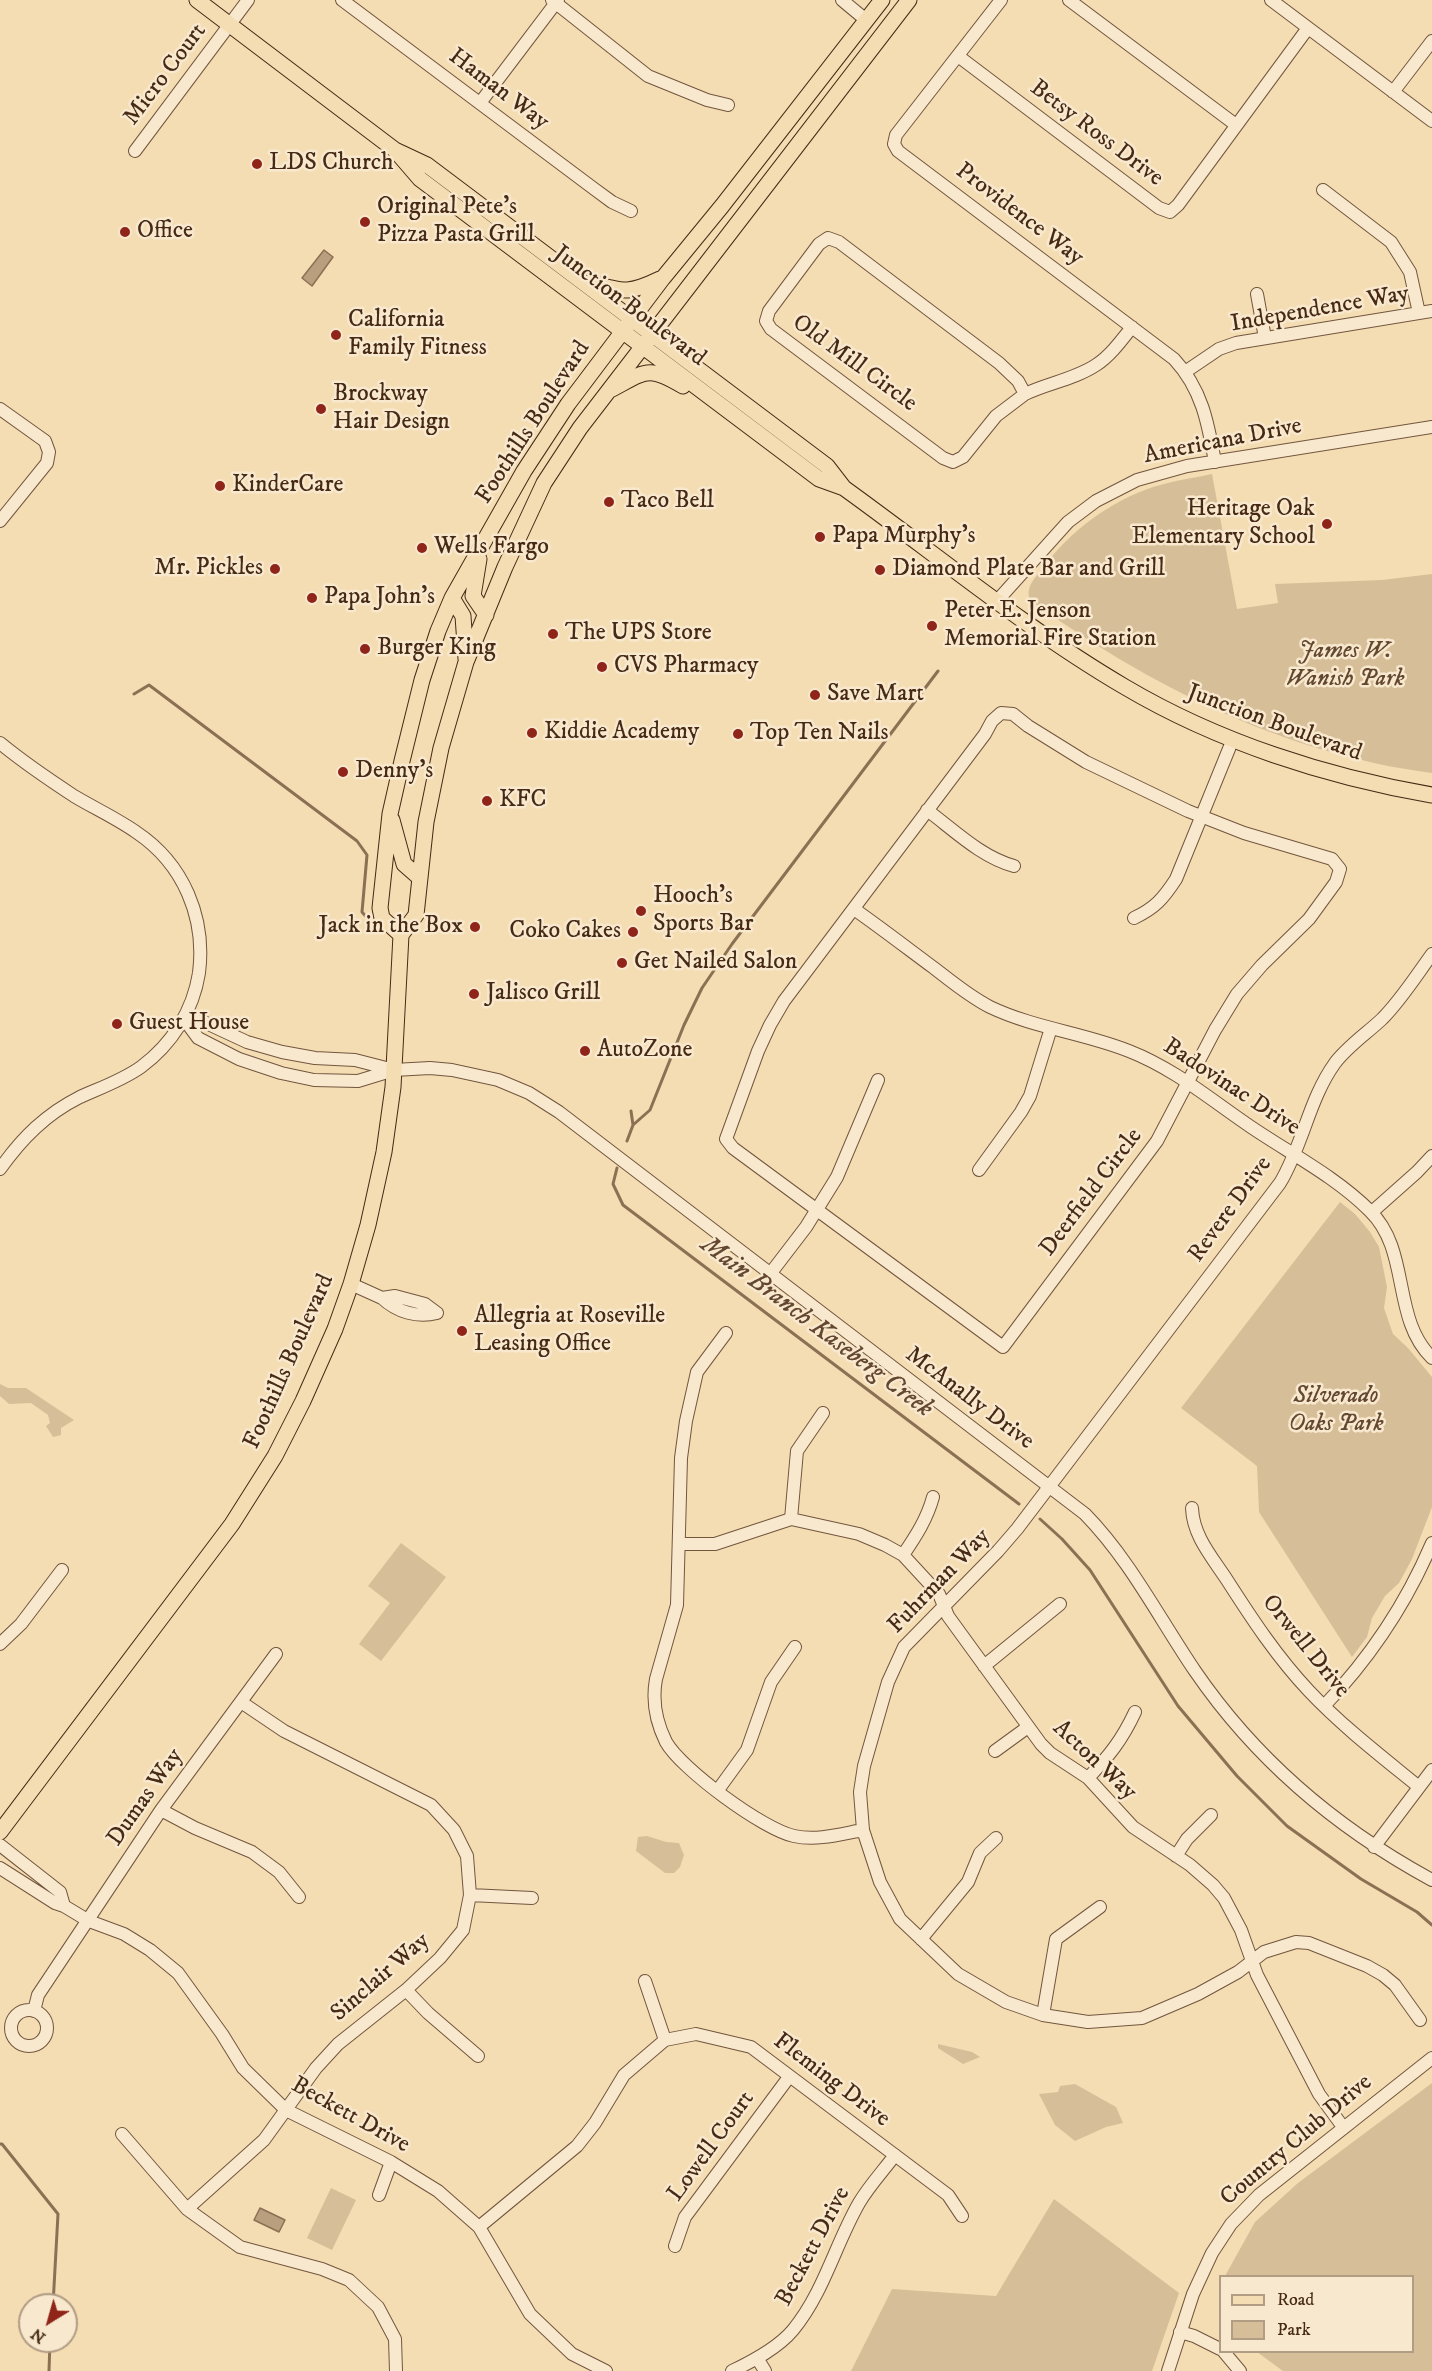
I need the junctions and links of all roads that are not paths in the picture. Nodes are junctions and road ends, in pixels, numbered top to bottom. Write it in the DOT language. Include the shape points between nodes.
graph roads {
  1 [pos="197,0"];
  2 [pos="248,0"];
  3 [pos="342,0"];
  4 [pos="842,0"];
  5 [pos="882,0"];
  6 [pos="909,0"];
  7 [pos="1001,0"];
  8 [pos="1069,0"];
  9 [pos="1271,0"];
  10 [pos="555,1"];
  11 [pos="866,20"];
  12 [pos="230,25"];
  13 [pos="1308,28"];
  14 [pos="1432,41"];
  15 [pos="958,56"];
  16 [pos="1393,92"];
  17 [pos="480,103"];
  18 [pos="728,105"];
  19 [pos="1432,121"];
  20 [pos="1236,125"];
  21 [pos="395,150"];
  22 [pos="135,151"];
  23 [pos="1323,190"];
  24 [pos="630,211"];
  25 [pos="663,278"];
  26 [pos="581,280"];
  27 [pos="1257,294"];
  28 [pos="1432,311"];
  29 [pos="1419,313"];
  30 [pos="632,318"];
  31 [pos="1132,327"];
  32 [pos="622,331"];
  33 [pos="652,333"];
  34 [pos="1265,338"];
  35 [pos="643,345"];
  36 [pos="1185,372"];
  37 [pos="608,392"];
  38 [pos="1025,394"];
  39 [pos="0,409"];
  40 [pos="745,423"];
  41 [pos="1432,427"];
  42 [pos="1215,462"];
  43 [pos="844,488"];
  44 [pos="0,521"];
  45 [pos="481,549"];
  46 [pos="452,598"];
  47 [pos="997,601"];
  48 [pos="486,615"];
  49 [pos="466,663"];
  50 [pos="1233,739"];
  51 [pos="0,743"];
  52 [pos="1432,795"];
  53 [pos="927,810"];
  54 [pos="390,814"];
  55 [pos="1202,816"];
  56 [pos="1014,867"];
  57 [pos="420,878"];
  58 [pos="854,909"];
  59 [pos="1134,918"];
  60 [pos="401,935"];
  61 [pos="1432,954"];
  62 [pos="184,1019"];
  63 [pos="1051,1028"];
  64 [pos="394,1070"];
  65 [pos="878,1080"];
  66 [pos="1188,1082"];
  67 [pos="1295,1154"];
  68 [pos="1432,1156"];
  69 [pos="0,1169"];
  70 [pos="979,1170"];
  71 [pos="817,1211"];
  72 [pos="1372,1212"];
  73 [pos="770,1274"];
  74 [pos="351,1284"];
  75 [pos="437,1313"];
  76 [pos="726,1333"];
  77 [pos="1432,1358"];
  78 [pos="823,1413"];
  79 [pos="1049,1486"];
  80 [pos="933,1497"];
  81 [pos="1192,1508"];
  82 [pos="791,1519"];
  83 [pos="1432,1543"];
  84 [pos="679,1544"];
  85 [pos="903,1555"];
  86 [pos="63,1570"];
  87 [pos="1060,1604"];
  88 [pos="944,1605"];
  89 [pos="0,1644"];
  90 [pos="795,1647"];
  91 [pos="276,1654"];
  92 [pos="984,1666"];
  93 [pos="241,1702"];
  94 [pos="1324,1706"];
  95 [pos="1135,1712"];
  96 [pos="1028,1727"];
  97 [pos="995,1751"];
  98 [pos="1432,1770"];
  99 [pos="1088,1778"];
  100 [pos="1419,1787"];
  101 [pos="718,1790"];
  102 [pos="161,1810"];
  103 [pos="1211,1815"];
  104 [pos="863,1830"];
  105 [pos="0,1832"];
  106 [pos="996,1838"];
  107 [pos="0,1845"];
  108 [pos="1374,1847"];
  109 [pos="1176,1856"];
  110 [pos="0,1868"];
  111 [pos="1432,1880"];
  112 [pos="470,1895"];
  113 [pos="299,1897"];
  114 [pos="532,1898"];
  115 [pos="64,1906"];
  116 [pos="1100,1907"];
  117 [pos="89,1921"];
  118 [pos="921,1939"];
  119 [pos="1251,1962"];
  120 [pos="645,1981"];
  121 [pos="406,1990"];
  122 [pos="34,2011"];
  123 [pos="1043,2015"];
  124 [pos="1420,2020"];
  125 [pos="665,2040"];
  126 [pos="478,2056"];
  127 [pos="1432,2058"];
  128 [pos="789,2077"];
  129 [pos="286,2110"];
  130 [pos="1343,2127"];
  131 [pos="122,2134"];
  132 [pos="895,2155"];
  133 [pos="391,2163"];
  134 [pos="380,2194"];
  135 [pos="188,2209"];
  136 [pos="962,2216"];
  137 [pos="480,2228"];
  138 [pos="675,2246"];
  139 [pos="1180,2332"];
  140 [pos="1219,2348"];
  141 [pos="1225,2353"];
  142 [pos="757,2358"];
  143 [pos="396,2371"];
  144 [pos="606,2371"];
  145 [pos="732,2371"];
  146 [pos="765,2371"];
  147 [pos="1168,2371"];
  148 [pos="1240,2371"];
  1 -- 12 [label="main road, Junction Boulevard"];
  2 -- 12 [label="street, Micro Court"];
  3 -- 17 [label="street, Haman Way"];
  4 -- 11 [label="street"];
  5 -- 11 [label="main road, Foothills Boulevard"];
  6 -- 33 [label="main road, Foothills Boulevard"];
  7 -- 15 [label="street, Providence Way"];
  8 -- 20 [label="street"];
  9 -- 13 [label="street"];
  10 -- 17 [label="street"];
  10 -- 18 [label="street" via="648,76"];
  11 -- 25 [label="main road, Foothills Boulevard"];
  12 -- 21 [label="main road, Junction Boulevard"];
  12 -- 22 [label="street, Micro Court"];
  13 -- 16 [label="street"];
  13 -- 20 [label="street, Betsy Ross Drive"];
  14 -- 16 [label="street"];
  15 -- 20 [label="street, Betsy Ross Drive" via="1159,208 1170,212"];
  15 -- 31 [label="street, Providence Way" via="896,135 897,151"];
  16 -- 19 [label="street"];
  17 -- 24 [label="street, Haman Way" via="593,189"];
  21 -- 26 [label="main road, Junction Boulevard" via="427,165"];
  21 -- 32 [label="main road, Junction Boulevard" via="420,179"];
  23 -- 29 [label="street" via="1391,242 1410,272"];
  25 -- 26 [label="main road" via="633,291"];
  25 -- 30 [label="main road, Foothills Boulevard"];
  26 -- 30 [label="main road, Junction Boulevard"];
  27 -- 34 [label="street"];
  28 -- 29 [label="street, Independence Way"];
  29 -- 34 [label="street, Independence Way"];
  30 -- 32 [label="main road, Foothills Boulevard"];
  30 -- 33 [label="main road, Junction Boulevard"];
  31 -- 36 [label="street, Providence Way"];
  31 -- 38 [label="street, Old Mill Circle" via="1097,365"];
  32 -- 35 [label="main road, Junction Boulevard"];
  32 -- 45 [label="main road, Foothills Boulevard" via="528,464"];
  33 -- 35 [label="main road, Foothills Boulevard"];
  33 -- 43 [label="main road, Junction Boulevard" via="828,466"];
  34 -- 36 [label="street, Independence Way" via="1219,349"];
  35 -- 37 [label="main road, Foothills Boulevard"];
  35 -- 40 [label="main road, Junction Boulevard"];
  36 -- 42 [label="street, Providence Way" via="1206,415"];
  37 -- 40 [label="main road" via="648,372 660,373"];
  37 -- 48 [label="main road, Foothills Boulevard" via="544,483"];
  38 -- 38 [label="street, Old Mill Circle" via="996,416 963,458 953,462 771,329 766,321 819,244 828,238 839,242 999,363"];
  39 -- 44 [label="street" via="45,441 50,452 47,463"];
  40 -- 43 [label="main road, Junction Boulevard" via="819,480"];
  41 -- 42 [label="street, Americana Drive"];
  42 -- 47 [label="street, Americana Drive" via="1137,480 1096,501 1053,536"];
  43 -- 47 [label="main road, Junction Boulevard"];
  45 -- 46 [label="main road, Foothills Boulevard"];
  45 -- 48 [label="main road" via="473,596"];
  46 -- 49 [label="main road" via="463,616"];
  46 -- 54 [label="main road, Foothills Boulevard" via="422,680"];
  47 -- 50 [label="main road, Junction Boulevard" via="1127,689"];
  48 -- 49 [label="main road, Foothills Boulevard"];
  49 -- 57 [label="main road, Foothills Boulevard" via="435,775"];
  50 -- 52 [label="main road, Junction Boulevard" via="1339,774"];
  50 -- 55 [label="street"];
  51 -- 62 [label="street" via="74,796 138,833 163,855 179,877 192,899 200,927 196,991"];
  53 -- 55 [label="street, Deerfield Circle" via="1001,713 1013,714 1054,743 1119,779"];
  53 -- 56 [label="street" via="987,855"];
  53 -- 58 [label="street, Deerfield Circle"];
  54 -- 57 [label="main road" via="404,864"];
  54 -- 60 [label="main road, Foothills Boulevard" via="381,915"];
  55 -- 59 [label="street" via="1166,895 1152,909"];
  55 -- 66 [label="street, Deerfield Circle" via="1332,859 1340,869 1336,882 1309,919 1237,994"];
  57 -- 60 [label="main road, Foothills Boulevard" via="416,915"];
  58 -- 63 [label="street, Badovinac Drive" via="968,994 1014,1017"];
  58 -- 71 [label="street, Deerfield Circle" via="770,1024 726,1139"];
  60 -- 64 [label="main road, Foothills Boulevard"];
  61 -- 67 [label="street, Revere Drive" via="1382,1019 1336,1062 1314,1101"];
  62 -- 64 [label="street, McAnally Drive" via="204,1022 247,1042 282,1052 355,1060"];
  62 -- 64 [label="street, McAnally Drive" via="198,1038 239,1059 281,1073 314,1080 357,1081"];
  62 -- 69 [label="street" via="163,1047 140,1067 46,1116"];
  63 -- 66 [label="street, Badovinac Drive" via="1127,1050"];
  63 -- 70 [label="street" via="1022,1112"];
  64 -- 73 [label="street, McAnally Drive" via="429,1068 474,1074 529,1093 574,1123"];
  64 -- 74 [label="main road, Foothills Boulevard" via="384,1152"];
  65 -- 71 [label="street" via="837,1177"];
  66 -- 67 [label="street, Badovinac Drive"];
  66 -- 71 [label="street, Deerfield Circle" via="1158,1142 1003,1347"];
  67 -- 72 [label="street, Badovinac Drive"];
  67 -- 79 [label="street, Revere Drive" via="1280,1183"];
  68 -- 72 [label="street"];
  71 -- 73 [label="street"];
  72 -- 77 [label="street, Badovinac Drive" via="1396,1258 1410,1326"];
  73 -- 79 [label="street, McAnally Drive"];
  74 -- 75 [label="street" via="382,1298 395,1296 425,1304"];
  74 -- 105 [label="main road, Foothills Boulevard" via="303,1401 258,1485"];
  76 -- 84 [label="street" via="697,1372 681,1458"];
  78 -- 82 [label="street" via="797,1451"];
  79 -- 88 [label="street, Fuhrman Way" via="1007,1542"];
  79 -- 108 [label="street, McAnally Drive" via="1105,1535 1229,1717 1316,1804"];
  80 -- 85 [label="street" via="919,1531"];
  81 -- 94 [label="street, Orwell Drive" via="1192,1521 1199,1537 1251,1618"];
  82 -- 84 [label="street" via="716,1544"];
  82 -- 85 [label="street, Acton Way" via="859,1534"];
  83 -- 94 [label="street" via="1389,1627"];
  84 -- 101 [label="street" via="676,1605 656,1679 656,1711 661,1731 675,1754"];
  85 -- 88 [label="street, Acton Way" via="939,1594"];
  86 -- 89 [label="street" via="21,1624"];
  87 -- 92 [label="street"];
  88 -- 92 [label="street, Acton Way"];
  88 -- 104 [label="street, Fuhrman Way" via="909,1641 895,1665 864,1766 860,1792"];
  90 -- 101 [label="street" via="771,1682 747,1750"];
  91 -- 93 [label="street, Dumas Way"];
  92 -- 96 [label="street, Acton Way"];
  93 -- 102 [label="street, Dumas Way"];
  93 -- 112 [label="street, Sinclair Way" via="284,1731 431,1805 454,1830 466,1856"];
  94 -- 100 [label="street, Orwell Drive"];
  95 -- 99 [label="street" via="1123,1738"];
  96 -- 97 [label="street"];
  96 -- 99 [label="street, Acton Way" via="1050,1753"];
  98 -- 100 [label="street"];
  99 -- 109 [label="street, Acton Way" via="1133,1827"];
  100 -- 108 [label="street"];
  101 -- 104 [label="street" via="762,1823 783,1833 809,1838"];
  102 -- 113 [label="street" via="252,1852 279,1872"];
  102 -- 117 [label="street, Dumas Way"];
  103 -- 109 [label="street"];
  104 -- 118 [label="street, Fuhrman Way" via="880,1882 900,1919"];
  106 -- 118 [label="street" via="980,1853 968,1882"];
  107 -- 115 [label="street, Beckett Drive" via="60,1892"];
  108 -- 111 [label="street, McAnally Drive"];
  109 -- 119 [label="street, Acton Way" via="1224,1898 1241,1930"];
  110 -- 115 [label="street, Beckett Drive"];
  112 -- 114 [label="street"];
  112 -- 121 [label="street, Sinclair Way" via="463,1930"];
  115 -- 117 [label="street, Beckett Drive"];
  116 -- 123 [label="street" via="1056,1939"];
  117 -- 122 [label="street, Dumas Way" via="38,1995"];
  117 -- 129 [label="street, Beckett Drive" via="124,1934 178,1973 243,2068"];
  118 -- 123 [label="street, Fuhrman Way" via="958,1974 1006,2002"];
  119 -- 123 [label="street, Fuhrman Way" via="1198,1994 1142,2018 1088,2022"];
  119 -- 124 [label="street, Fuhrman Way" via="1264,1952 1296,1942 1324,1947 1383,1975"];
  119 -- 130 [label="street, Acton Way" via="1319,2094"];
  120 -- 125 [label="street"];
  121 -- 126 [label="street"];
  121 -- 129 [label="street, Sinclair Way" via="339,2044 316,2067"];
  125 -- 128 [label="street, Fleming Drive" via="696,2034 751,2047"];
  125 -- 137 [label="street, Fleming Drive" via="624,2075 577,2146"];
  127 -- 130 [label="street, Country Club Drive"];
  128 -- 132 [label="street, Fleming Drive"];
  128 -- 138 [label="street, Lowell Court" via="686,2217"];
  129 -- 133 [label="street, Beckett Drive"];
  129 -- 135 [label="street, Sinclair Way" via="264,2140"];
  130 -- 139 [label="street, Country Club Drive" via="1259,2194 1231,2224 1212,2253"];
  131 -- 135 [label="street"];
  132 -- 136 [label="street, Fleming Drive" via="948,2195"];
  132 -- 142 [label="street, Beckett Drive" via="860,2202 824,2282 792,2331"];
  133 -- 134 [label="street"];
  133 -- 137 [label="street, Beckett Drive" via="438,2191"];
  135 -- 143 [label="street" via="240,2247 349,2280 378,2307 395,2339"];
  137 -- 144 [label="street, Beckett Drive" via="530,2314 572,2354"];
  139 -- 140 [label="street"];
  139 -- 147 [label="street, Country Club Drive"];
  141 -- 148 [label="street"];
  142 -- 145 [label="street, Beckett Drive"];
  142 -- 146 [label="street"];
}
